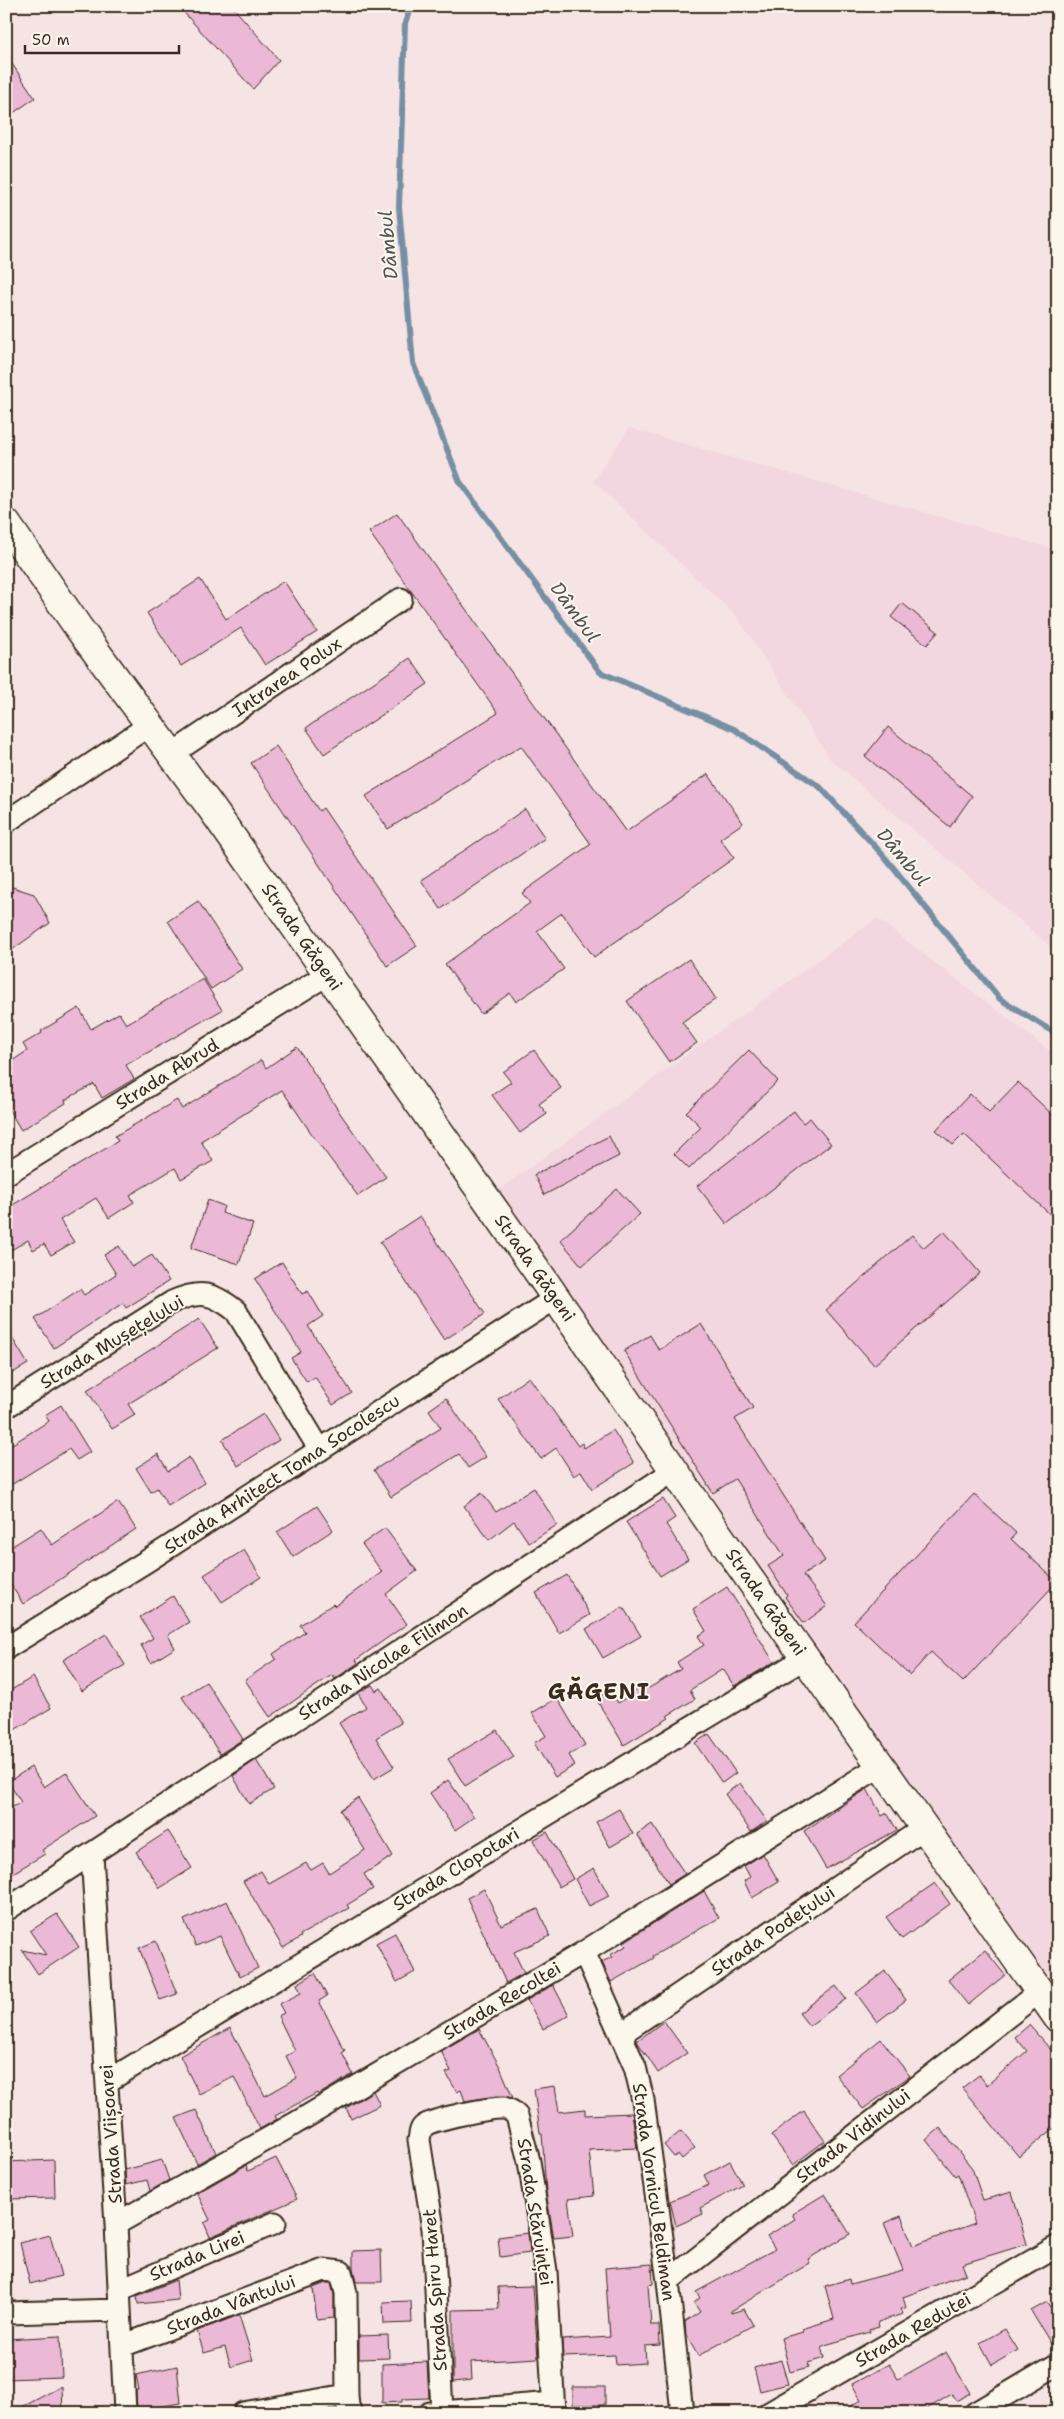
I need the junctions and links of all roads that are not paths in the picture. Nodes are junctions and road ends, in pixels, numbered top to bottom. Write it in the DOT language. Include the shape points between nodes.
graph roads {
  1 [pos="6,523"];
  2 [pos="401,598"];
  3 [pos="151,724"];
  4 [pos="172,754"];
  5 [pos="6,822"];
  6 [pos="328,974"];
  7 [pos="6,1174"];
  8 [pos="556,1298"];
  9 [pos="6,1407"];
  10 [pos="320,1450"];
  11 [pos="674,1470"];
  12 [pos="6,1648"];
  13 [pos="805,1658"];
  14 [pos="880,1766"];
  15 [pos="924,1828"];
  16 [pos="92,1855"];
  17 [pos="6,1910"];
  18 [pos="584,1952"];
  19 [pos="1039,1992"];
  20 [pos="1058,2018"];
  21 [pos="621,2034"];
  22 [pos="108,2081"];
  23 [pos="421,2130"];
  24 [pos="275,2222"];
  25 [pos="116,2224"];
  26 [pos="1058,2246"];
  27 [pos="668,2281"];
  28 [pos="119,2300"];
  29 [pos="6,2313"];
  30 [pos="122,2346"];
  31 [pos="1058,2364"];
  32 [pos="349,2404"];
  33 [pos="553,2408"];
  34 [pos="435,2412"];
  35 [pos="125,2413"];
  36 [pos="243,2413"];
  37 [pos="682,2413"];
  38 [pos="769,2413"];
  39 [pos="975,2413"];
  1 -- 3 [label="main road, Strada Găgeni" via="80,630"];
  2 -- 4 [label="street, Intrarea Polux"];
  3 -- 4 [label="main road, Strada Găgeni"];
  3 -- 5 [label="street"];
  4 -- 6 [label="main road, Strada Găgeni"];
  6 -- 7 [label="street, Strada Abrud"];
  6 -- 8 [label="main road, Strada Găgeni"];
  8 -- 10 [label="street, Strada Arhitect Toma Socolescu"];
  8 -- 11 [label="main road, Strada Găgeni"];
  9 -- 10 [label="street, Strada Mușețelului" via="172,1302 204,1294 220,1298 236,1311"];
  10 -- 12 [label="street, Strada Arhitect Toma Socolescu"];
  11 -- 13 [label="main road, Strada Găgeni"];
  11 -- 16 [label="street, Strada Nicolae Filimon"];
  13 -- 14 [label="main road, Strada Găgeni"];
  13 -- 22 [label="street, Strada Clopotari"];
  14 -- 15 [label="main road, Strada Găgeni"];
  14 -- 18 [label="street, Strada Recoltei"];
  15 -- 19 [label="main road, Strada Găgeni"];
  15 -- 21 [label="street, Strada Podețului"];
  16 -- 17 [label="street"];
  16 -- 22 [label="street, Strada Viișoarei"];
  18 -- 21 [label="street, Strada Vornicul Beldiman"];
  18 -- 25 [label="street, Strada Recoltei" via="294,2124"];
  19 -- 20 [label="main road, Strada Găgeni"];
  19 -- 27 [label="street, Strada Vidinului"];
  21 -- 27 [label="street, Strada Vornicul Beldiman" via="635,2067 643,2100"];
  22 -- 25 [label="street, Strada Viișoarei"];
  23 -- 33 [label="street, Strada Stăruinței" via="443,2119 496,2108 512,2111 517,2116 529,2161 546,2271"];
  23 -- 34 [label="street, Strada Spiru Haret" via="419,2140 433,2229"];
  24 -- 28 [label="street, Strada Lirei"];
  25 -- 28 [label="street, Strada Viișoarei"];
  26 -- 38 [label="street, Strada Redutei"];
  27 -- 37 [label="street, Strada Vornicul Beldiman"];
  28 -- 29 [label="street"];
  28 -- 30 [label="street, Strada Viișoarei"];
  30 -- 32 [label="street, Strada Vântului" via="324,2270 341,2272 346,2293"];
  30 -- 35 [label="street, Strada Viișoarei"];
  31 -- 39 [label="street"];
  32 -- 36 [label="street"];
  33 -- 34 [label="street"];
}
